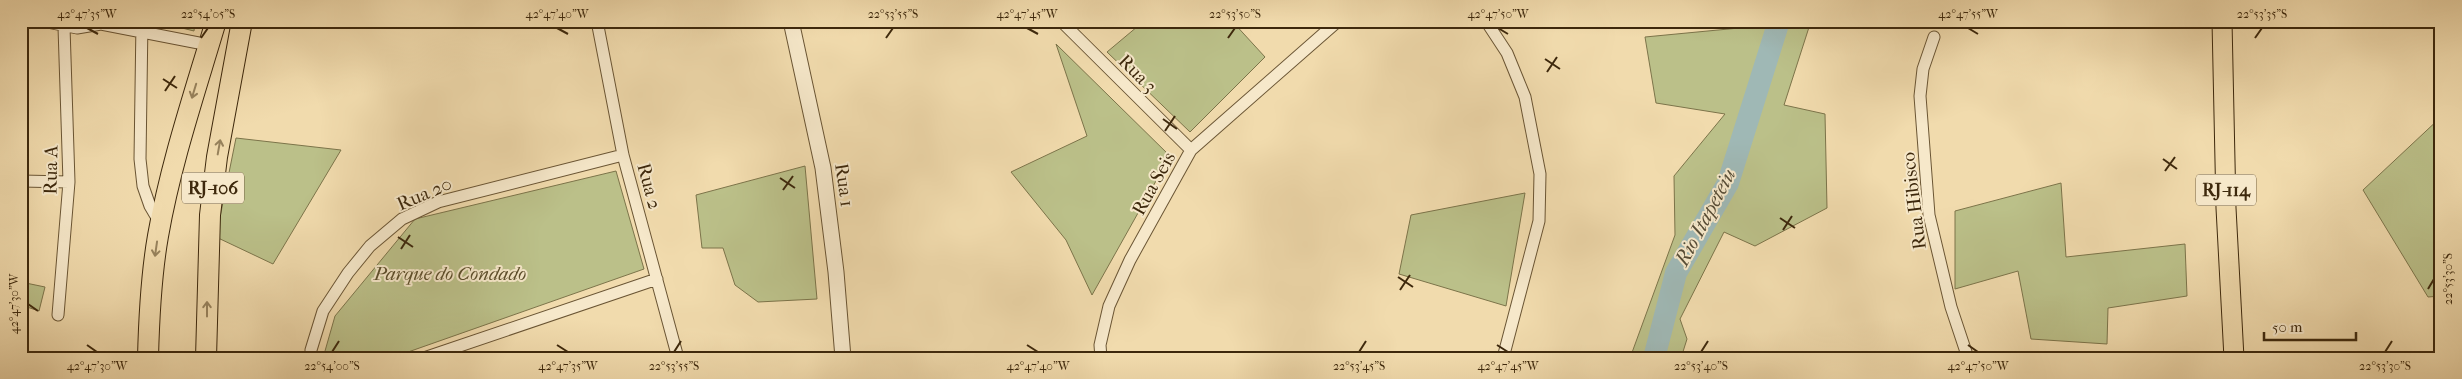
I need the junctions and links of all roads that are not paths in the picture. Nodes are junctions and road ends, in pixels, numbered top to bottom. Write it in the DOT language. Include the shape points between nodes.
graph roads {
  1 [pos="42,21"];
  2 [pos="216,21"];
  3 [pos="242,21"];
  4 [pos="597,21"];
  5 [pos="791,21"];
  6 [pos="1061,21"];
  7 [pos="1338,21"];
  8 [pos="1486,21"];
  9 [pos="2222,21"];
  10 [pos="98,23"];
  11 [pos="64,26"];
  12 [pos="142,26"];
  13 [pos="1934,37"];
  14 [pos="209,45"];
  15 [pos="1191,150"];
  16 [pos="624,155"];
  17 [pos="21,181"];
  18 [pos="69,182"];
  19 [pos="160,223"];
  20 [pos="657,279"];
  21 [pos="58,314"];
  22 [pos="148,358"];
  23 [pos="206,358"];
  24 [pos="311,358"];
  25 [pos="424,358"];
  26 [pos="678,358"];
  27 [pos="843,358"];
  28 [pos="1101,358"];
  29 [pos="1503,358"];
  30 [pos="1968,358"];
  31 [pos="2234,358"];
  1 -- 11 [label="street"];
  2 -- 14 [label="highway, RJ-106"];
  23 -- 3 [label="highway, RJ-106, one-way" via="210,215 217,157"];
  4 -- 16 [label="street, Rua 2"];
  5 -- 27 [label="street, Rua 1" via="823,168"];
  6 -- 15 [label="street, Rua 3"];
  7 -- 15 [label="street, Rua Seis"];
  8 -- 29 [label="street" via="1507,53 1525,97 1540,174 1539,221"];
  9 -- 31 [label="main road, RJ-114" via="2226,208"];
  10 -- 11 [label="street" via="87,28"];
  10 -- 12 [label="street"];
  11 -- 18 [label="street, Rua A"];
  12 -- 14 [label="street"];
  12 -- 19 [label="street" via="140,159 150,206"];
  13 -- 30 [label="street, Rua Hibisco" via="1923,69 1920,96 1930,215 1951,307"];
  14 -- 19 [label="highway, RJ-106, one-way" via="183,127"];
  15 -- 28 [label="street, Rua Seis" via="1130,260 1109,306 1100,345"];
  16 -- 20 [label="street, Rua 2"];
  16 -- 24 [label="street, Rua 20" via="438,202 402,219 370,246 323,311"];
  17 -- 18 [label="street"];
  18 -- 21 [label="street, Rua A"];
  19 -- 22 [label="highway, RJ-106, one-way" via="150,302"];
  20 -- 25 [label="street"];
  20 -- 26 [label="street, Rua 2"];
}
